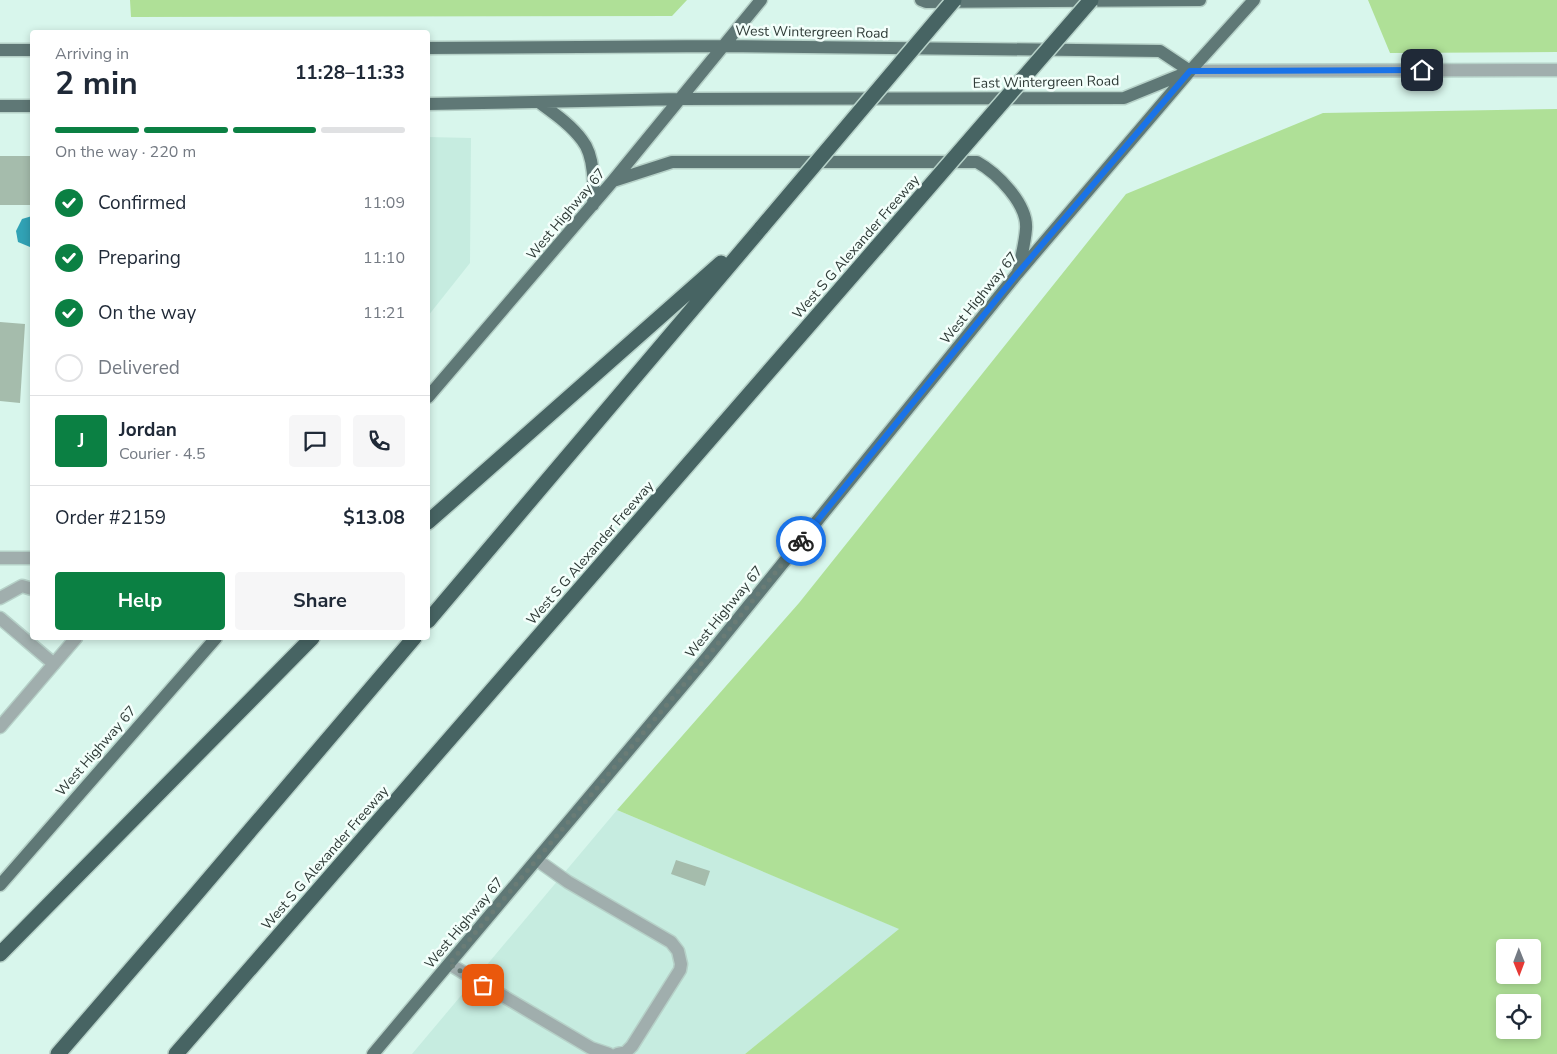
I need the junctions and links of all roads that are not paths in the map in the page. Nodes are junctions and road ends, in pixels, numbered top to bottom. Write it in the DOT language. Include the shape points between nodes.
graph roads {
  1 [pos="761,0"];
  2 [pos="920,0"];
  3 [pos="954,0"];
  4 [pos="1091,0"];
  5 [pos="1200,0"];
  6 [pos="1254,0"];
  7 [pos="722,46"];
  8 [pos="430,48"];
  9 [pos="0,50"];
  10 [pos="30,50"];
  11 [pos="1557,70"];
  12 [pos="1190,71"];
  13 [pos="681,100"];
  14 [pos="540,103"];
  15 [pos="430,104"];
  16 [pos="0,106"];
  17 [pos="30,106"];
  18 [pos="612,182"];
  19 [pos="593,205"];
  20 [pos="762,227"];
  21 [pos="1017,274"];
  22 [pos="430,395"];
  23 [pos="430,520"];
  24 [pos="0,558"];
  25 [pos="30,558"];
  26 [pos="30,588"];
  27 [pos="0,598"];
  28 [pos="0,618"];
  29 [pos="430,619"];
  30 [pos="74,640"];
  31 [pos="214,640"];
  32 [pos="310,640"];
  33 [pos="412,640"];
  34 [pos="54,664"];
  35 [pos="0,727"];
  36 [pos="537,860"];
  37 [pos="0,885"];
  38 [pos="0,954"];
  39 [pos="449,964"];
  40 [pos="58,1054"];
  41 [pos="176,1054"];
  42 [pos="372,1054"];
  43 [pos="609,1054"];
  44 [pos="617,1054"];
  1 -- 7 [label="main road, West Highway 67"];
  2 -- 5 [label="main road"];
  3 -- 20 [label="highway, bridge"];
  4 -- 41 [label="highway, West S G Alexander Freeway, bridge"];
  6 -- 12 [label="main road, West Highway 67"];
  7 -- 8 [label="main road, West Wintergreen Road"];
  7 -- 12 [label="main road, West Wintergreen Road" via="1160,51"];
  7 -- 13 [label="main road, West Highway 67"];
  9 -- 10 [label="main road"];
  11 -- 12 [label="street, East Wintergreen Road"];
  12 -- 13 [label="main road, East Wintergreen Road" via="1124,98"];
  12 -- 21 [label="main road, West Highway 67"];
  13 -- 14 [label="main road"];
  13 -- 18 [label="main road, West Highway 67"];
  14 -- 15 [label="main road"];
  14 -- 19 [label="main road" via="583,141 594,181"];
  16 -- 17 [label="main road"];
  18 -- 19 [label="main road, West Highway 67"];
  18 -- 21 [label="main road" via="672,162 976,162 988,168 1021,206 1026,229"];
  19 -- 22 [label="main road, West Highway 67"];
  20 -- 23 [label="highway"];
  20 -- 29 [label="highway"];
  21 -- 36 [label="main road, West Highway 67" via="707,657"];
  24 -- 25 [label="street"];
  26 -- 27 [label="street" via="22,586"];
  28 -- 34 [label="street"];
  30 -- 34 [label="street"];
  31 -- 37 [label="main road, West Highway 67"];
  32 -- 38 [label="highway"];
  33 -- 40 [label="highway"];
  34 -- 35 [label="street"];
  36 -- 39 [label="main road, West Highway 67"];
  36 -- 44 [label="street" via="568,882 671,942 678,951 682,964 677,978 632,1046"];
  39 -- 42 [label="main road, West Highway 67"];
  39 -- 43 [label="street" via="592,1048"];
}
